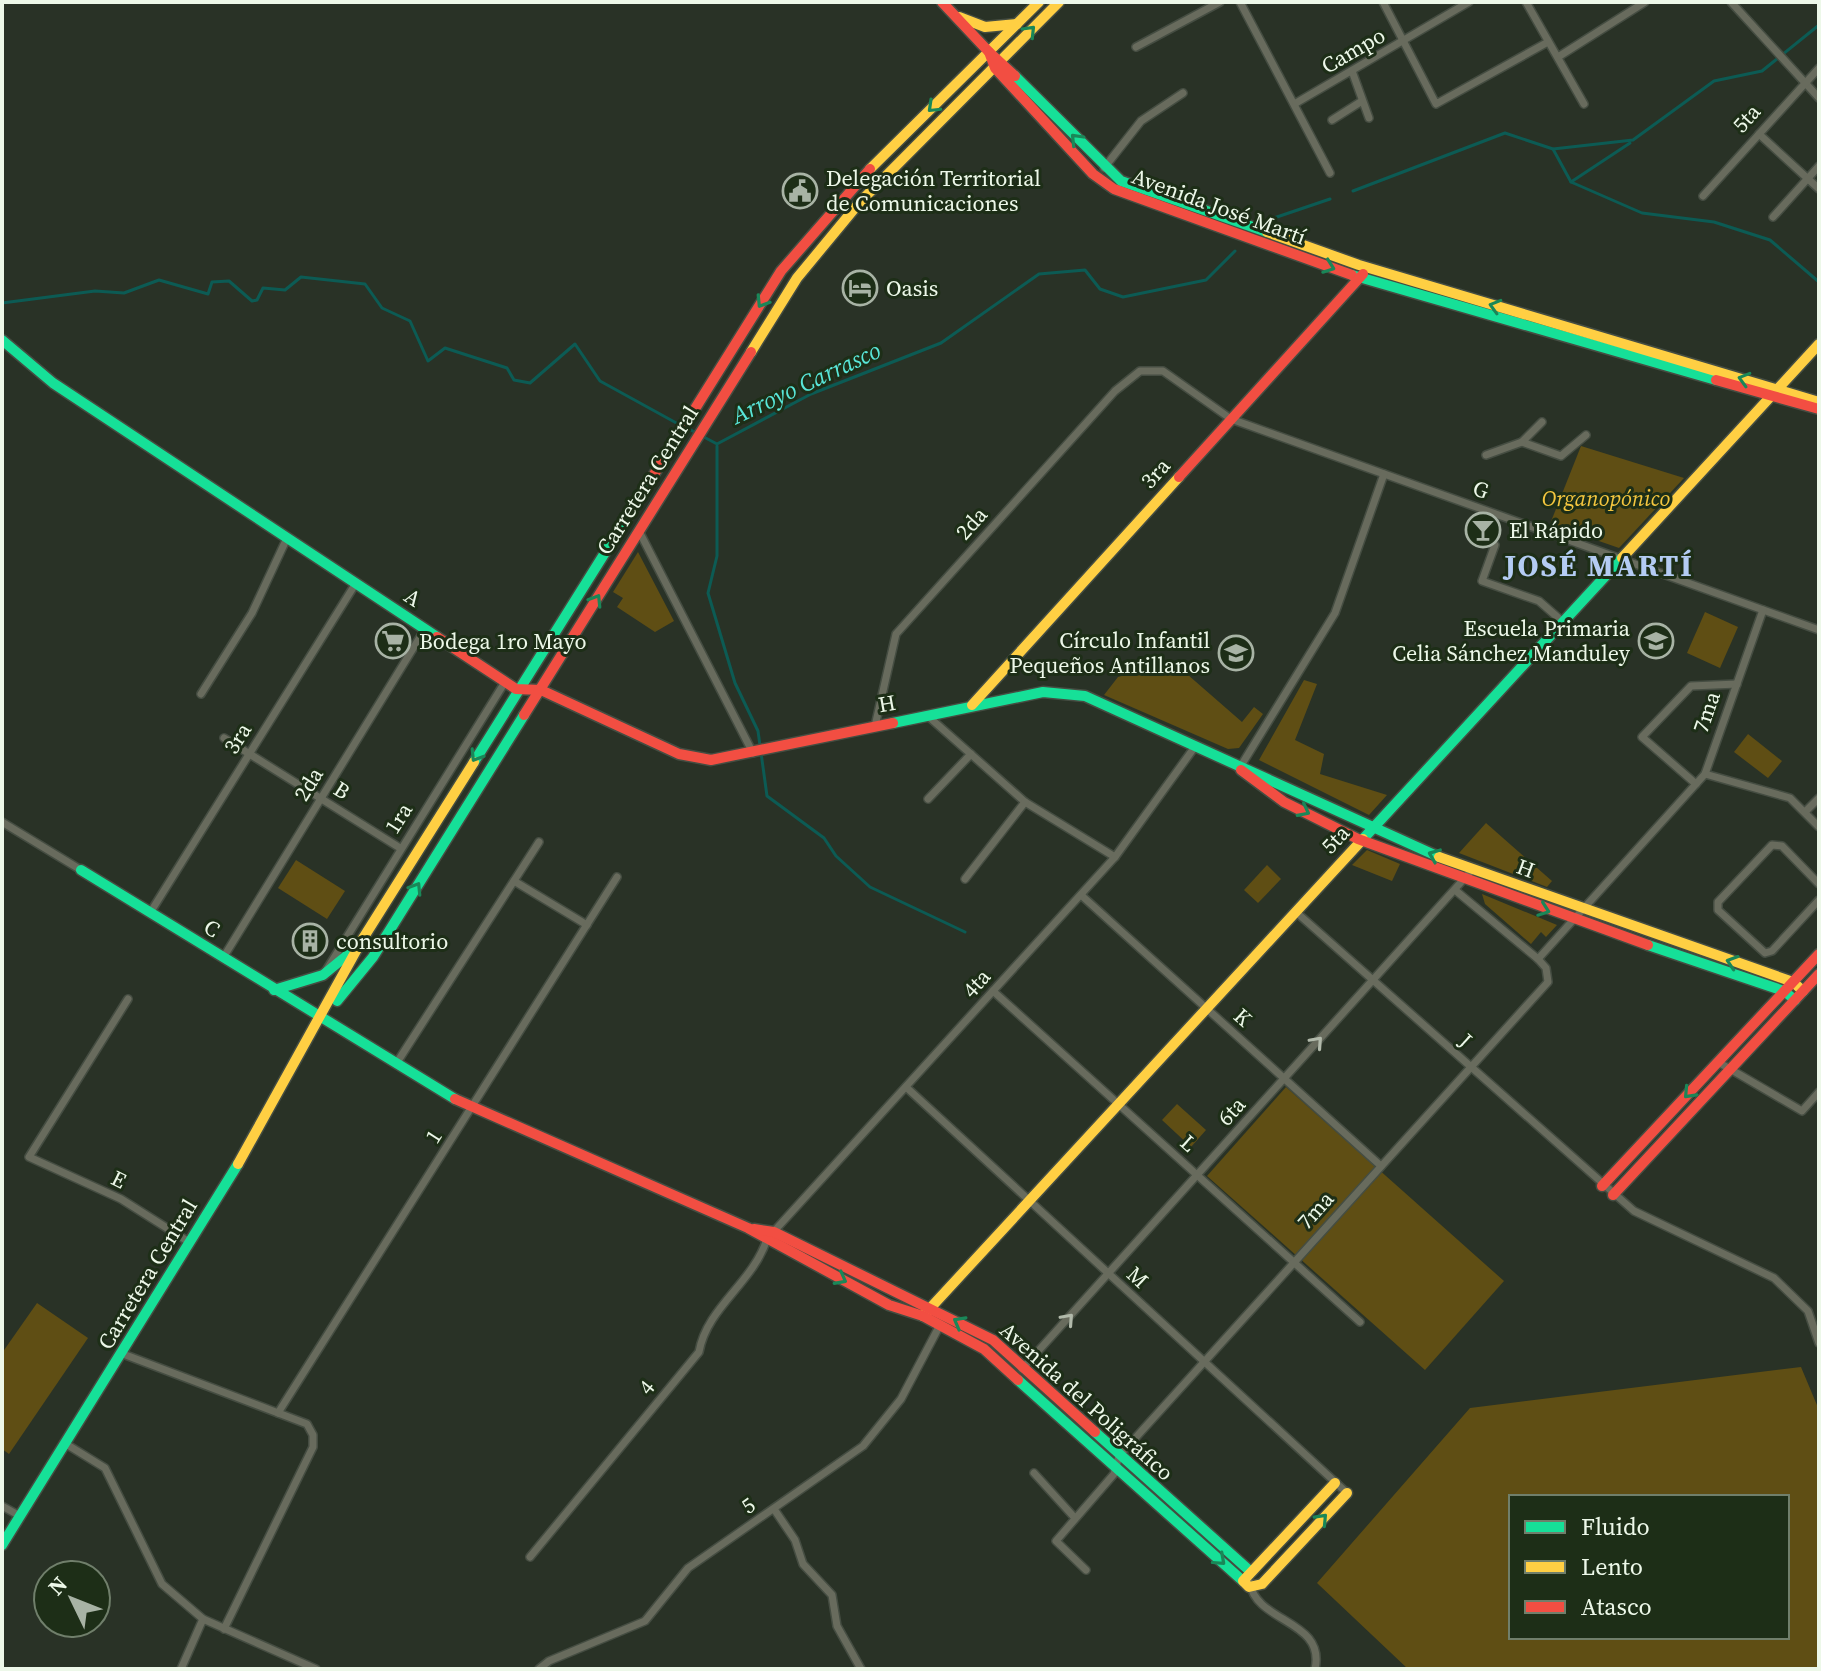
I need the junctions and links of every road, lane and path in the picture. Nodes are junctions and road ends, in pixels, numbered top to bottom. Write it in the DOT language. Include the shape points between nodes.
graph roads {
  1 [pos="942,2"];
  2 [pos="1039,2"];
  3 [pos="1059,2"];
  4 [pos="1220,2"];
  5 [pos="1240,2"];
  6 [pos="1383,2"];
  7 [pos="1469,2"];
  8 [pos="1526,2"];
  9 [pos="1645,2"];
  10 [pos="1731,2"];
  11 [pos="954,14"];
  12 [pos="1017,23"];
  13 [pos="1404,41"];
  14 [pos="1548,42"];
  15 [pos="1136,47"];
  16 [pos="989,52"];
  17 [pos="1558,57"];
  18 [pos="998,64"];
  19 [pos="1819,68"];
  20 [pos="1352,71"];
  21 [pos="1804,84"];
  22 [pos="1183,93"];
  23 [pos="1819,98"];
  24 [pos="1362,101"];
  25 [pos="1296,103"];
  26 [pos="1584,104"];
  27 [pos="1369,118"];
  28 [pos="1332,120"];
  29 [pos="1759,134"];
  30 [pos="1819,166"];
  31 [pos="1104,168"];
  32 [pos="1330,173"];
  33 [pos="1808,179"];
  34 [pos="852,186"];
  35 [pos="1819,189"];
  36 [pos="1703,196"];
  37 [pos="859,203"];
  38 [pos="1773,217"];
  39 [pos="1369,268"];
  40 [pos="1360,278"];
  41 [pos="2,340"];
  42 [pos="1819,344"];
  43 [pos="1140,371"];
  44 [pos="1775,392"];
  45 [pos="1819,402"];
  46 [pos="1819,409"];
  47 [pos="1231,419"];
  48 [pos="1542,422"];
  49 [pos="1586,435"];
  50 [pos="1522,442"];
  51 [pos="1486,455"];
  52 [pos="1384,474"];
  53 [pos="639,530"];
  54 [pos="287,538"];
  55 [pos="1495,545"];
  56 [pos="1622,558"];
  57 [pos="356,583"];
  58 [pos="1763,610"];
  59 [pos="1563,622"];
  60 [pos="425,629"];
  61 [pos="1819,630"];
  62 [pos="505,682"];
  63 [pos="1737,684"];
  64 [pos="516,689"];
  65 [pos="541,690"];
  66 [pos="201,694"];
  67 [pos="972,705"];
  68 [pos="929,717"];
  69 [pos="875,726"];
  70 [pos="224,738"];
  71 [pos="1194,748"];
  72 [pos="753,753"];
  73 [pos="250,754"];
  74 [pos="971,754"];
  75 [pos="1239,769"];
  76 [pos="1705,774"];
  77 [pos="1696,784"];
  78 [pos="321,798"];
  79 [pos="1819,798"];
  80 [pos="928,799"];
  81 [pos="1025,802"];
  82 [pos="1805,812"];
  83 [pos="2,822"];
  84 [pos="1819,827"];
  85 [pos="1371,830"];
  86 [pos="1361,840"];
  87 [pos="539,842"];
  88 [pos="400,848"];
  89 [pos="1115,857"];
  90 [pos="81,870"];
  91 [pos="1472,870"];
  92 [pos="617,877"];
  93 [pos="965,879"];
  94 [pos="1463,880"];
  95 [pos="514,881"];
  96 [pos="1819,884"];
  97 [pos="1455,890"];
  98 [pos="1081,895"];
  99 [pos="1819,900"];
  100 [pos="1581,910"];
  101 [pos="1296,912"];
  102 [pos="150,913"];
  103 [pos="1572,920"];
  104 [pos="587,925"];
  105 [pos="362,940"];
  106 [pos="1819,954"];
  107 [pos="223,958"];
  108 [pos="1538,959"];
  109 [pos="1819,974"];
  110 [pos="323,975"];
  111 [pos="1372,981"];
  112 [pos="1793,982"];
  113 [pos="274,990"];
  114 [pos="993,991"];
  115 [pos="1784,991"];
  116 [pos="1803,991"];
  117 [pos="128,999"];
  118 [pos="1795,1000"];
  119 [pos="1206,1009"];
  120 [pos="322,1020"];
  121 [pos="1718,1062"];
  122 [pos="396,1064"];
  123 [pos="1470,1068"];
  124 [pos="1731,1069"];
  125 [pos="1284,1079"];
  126 [pos="906,1087"];
  127 [pos="1819,1092"];
  128 [pos="1119,1104"];
  129 [pos="472,1109"];
  130 [pos="1381,1166"];
  131 [pos="1198,1175"];
  132 [pos="1602,1186"];
  133 [pos="1613,1195"];
  134 [pos="1029,1201"];
  135 [pos="770,1236"];
  136 [pos="189,1242"];
  137 [pos="1294,1262"];
  138 [pos="1108,1274"];
  139 [pos="931,1307"];
  140 [pos="923,1316"];
  141 [pos="1360,1322"];
  142 [pos="940,1325"];
  143 [pos="1819,1343"];
  144 [pos="123,1354"];
  145 [pos="1204,1362"];
  146 [pos="1019,1373"];
  147 [pos="278,1413"];
  148 [pos="66,1444"];
  149 [pos="1118,1462"];
  150 [pos="1034,1473"];
  151 [pos="1335,1483"];
  152 [pos="1347,1493"];
  153 [pos="2,1506"];
  154 [pos="774,1509"];
  155 [pos="20,1516"];
  156 [pos="1074,1517"];
  157 [pos="2,1545"];
  158 [pos="530,1557"];
  159 [pos="1086,1570"];
  160 [pos="1251,1572"];
  161 [pos="1246,1584"];
  162 [pos="203,1619"];
  163 [pos="224,1629"];
  164 [pos="181,1669"];
  165 [pos="316,1669"];
  166 [pos="539,1669"];
  167 [pos="861,1669"];
  168 [pos="1315,1669"];
  1 -- 11 [label="street, Avenida José Martí"];
  2 -- 12 [label="street, Carretera Central"];
  18 -- 3 [label="street, Carretera Central, one-way"];
  4 -- 15 [label="street"];
  5 -- 25 [label="street"];
  6 -- 13 [label="street"];
  7 -- 13 [label="street, Campo"];
  8 -- 14 [label="street"];
  9 -- 17 [label="street"];
  10 -- 21 [label="street"];
  11 -- 12 [label="street" via="985,27"];
  11 -- 16 [label="street, Avenida José Martí"];
  12 -- 16 [label="street, Carretera Central"];
  13 -- 14 [label="street" via="1436,104"];
  13 -- 20 [label="street, Campo"];
  14 -- 17 [label="street"];
  16 -- 18 [label="street, Avenida José Martí"];
  16 -- 34 [label="street, Carretera Central, one-way"];
  17 -- 26 [label="street"];
  31 -- 18 [label="street, Avenida José Martí, one-way"];
  18 -- 37 [label="street, Carretera Central"];
  18 -- 40 [label="street, Avenida José Martí, one-way" via="1093,174 1114,189"];
  19 -- 21 [label="street, 5ta"];
  20 -- 24 [label="street"];
  20 -- 25 [label="street, Campo"];
  21 -- 23 [label="street"];
  21 -- 29 [label="street, 5ta"];
  22 -- 31 [label="street" via="1141,121"];
  24 -- 27 [label="street"];
  24 -- 28 [label="street"];
  25 -- 32 [label="street"];
  29 -- 33 [label="street"];
  29 -- 36 [label="street, 5ta"];
  30 -- 33 [label="street"];
  31 -- 39 [label="street, Avenida José Martí" via="1121,181"];
  33 -- 35 [label="street"];
  33 -- 38 [label="street"];
  34 -- 37 [label="street"];
  34 -- 64 [label="street, Carretera Central, one-way" via="781,271"];
  37 -- 53 [label="street, Carretera Central" via="797,278"];
  39 -- 40 [label="street, 3ra"];
  44 -- 39 [label="street, Avenida José Martí, one-way"];
  40 -- 44 [label="street, Avenida José Martí"];
  40 -- 47 [label="street, 3ra"];
  41 -- 54 [label="street, A" via="53,383"];
  42 -- 44 [label="street"];
  43 -- 47 [label="street, G" via="1163,371"];
  43 -- 69 [label="street, 2da" via="1115,391 896,634"];
  44 -- 45 [label="street, Avenida José Martí"];
  44 -- 46 [label="street, Avenida José Martí"];
  44 -- 56 [label="street, 5ta"];
  47 -- 52 [label="street, G"];
  47 -- 67 [label="street, 3ra"];
  48 -- 50 [label="street"];
  49 -- 50 [label="street" via="1561,456"];
  50 -- 51 [label="street"];
  52 -- 56 [label="street, G"];
  52 -- 75 [label="street" via="1335,613"];
  65 -- 53 [label="street, Carretera Central, one-way"];
  53 -- 72 [label="street"];
  54 -- 57 [label="street, A"];
  54 -- 66 [label="street" via="252,613"];
  55 -- 59 [label="street" via="1482,581 1539,601"];
  56 -- 58 [label="street, G"];
  56 -- 59 [label="street, 5ta"];
  57 -- 60 [label="street, A"];
  57 -- 73 [label="street, 3ra"];
  58 -- 61 [label="street, G"];
  58 -- 63 [label="street, 7ma"];
  59 -- 85 [label="street, 5ta"];
  60 -- 62 [label="street, A"];
  60 -- 78 [label="street, 2da"];
  62 -- 64 [label="street, A"];
  62 -- 88 [label="street, 1ra"];
  63 -- 76 [label="street, 7ma"];
  63 -- 77 [label="street" via="1691,686 1642,737"];
  64 -- 65 [label="street"];
  64 -- 105 [label="street, Carretera Central, one-way"];
  65 -- 72 [label="street, H" via="687,756 711,760"];
  120 -- 65 [label="street, Carretera Central, one-way" via="373,957"];
  67 -- 68 [label="street, H"];
  67 -- 71 [label="street, H" via="1043,692 1085,696"];
  68 -- 69 [label="street, H"];
  68 -- 74 [label="street"];
  69 -- 72 [label="street, H"];
  70 -- 73 [label="street, B"];
  71 -- 75 [label="street, H"];
  71 -- 89 [label="street, 4ta"];
  73 -- 78 [label="street, B"];
  73 -- 102 [label="street, 3ra"];
  74 -- 80 [label="street"];
  74 -- 81 [label="street"];
  75 -- 85 [label="street, H" via="1265,776"];
  75 -- 86 [label="street, H, one-way" via="1259,787"];
  76 -- 77 [label="street, 7ma"];
  76 -- 82 [label="street" via="1790,798"];
  77 -- 100 [label="street, 7ma"];
  78 -- 88 [label="street, B"];
  78 -- 107 [label="street, 2da"];
  79 -- 82 [label="street"];
  81 -- 89 [label="street"];
  81 -- 93 [label="street"];
  82 -- 84 [label="street"];
  83 -- 90 [label="street"];
  85 -- 86 [label="street, 5ta"];
  91 -- 85 [label="street, H, one-way"];
  86 -- 94 [label="street, H"];
  86 -- 101 [label="street, 5ta"];
  87 -- 95 [label="street"];
  88 -- 110 [label="street, 1ra"];
  89 -- 98 [label="street, 4ta"];
  90 -- 102 [label="street, C"];
  91 -- 94 [label="street, 6ta"];
  91 -- 100 [label="street, H"];
  92 -- 104 [label="street, 1"];
  94 -- 97 [label="street, 6ta"];
  94 -- 103 [label="street, H, one-way"];
  95 -- 104 [label="street"];
  95 -- 122 [label="street"];
  96 -- 99 [label="street" via="1782,846 1772,845 1718,902 1718,910 1765,953"];
  97 -- 108 [label="street"];
  97 -- 111 [label="street, 6ta"];
  98 -- 114 [label="street, 4ta"];
  98 -- 119 [label="street, K"];
  100 -- 103 [label="street, 7ma"];
  112 -- 100 [label="street, H, one-way"];
  101 -- 111 [label="street, J"];
  101 -- 119 [label="street, 5ta"];
  102 -- 107 [label="street, C"];
  103 -- 108 [label="street, 7ma"];
  103 -- 115 [label="street, H"];
  104 -- 129 [label="street, 1"];
  105 -- 110 [label="street"];
  105 -- 120 [label="street, Carretera Central"];
  106 -- 112 [label="street"];
  107 -- 113 [label="street, C"];
  108 -- 123 [label="street, 7ma" via="1548,982"];
  109 -- 116 [label="street"];
  110 -- 113 [label="street"];
  111 -- 123 [label="street, J"];
  125 -- 111 [label="street, 6ta, one-way"];
  112 -- 115 [label="street"];
  112 -- 116 [label="street, H"];
  113 -- 120 [label="street, C"];
  114 -- 126 [label="street, 4ta"];
  114 -- 128 [label="street, L"];
  115 -- 118 [label="street, H"];
  115 -- 121 [label="street"];
  116 -- 118 [label="street"];
  117 -- 136 [label="street, E" via="29,1157 121,1199"];
  118 -- 124 [label="street"];
  119 -- 125 [label="street, K"];
  119 -- 128 [label="street, 5ta"];
  120 -- 122 [label="street, Avenida del Poligráfico"];
  120 -- 136 [label="street, Carretera Central"];
  121 -- 124 [label="street"];
  121 -- 132 [label="street, one-way"];
  122 -- 129 [label="street, Avenida del Poligráfico"];
  123 -- 130 [label="street, 7ma"];
  123 -- 132 [label="street, J"];
  124 -- 127 [label="street" via="1802,1111"];
  124 -- 133 [label="street"];
  125 -- 130 [label="street, K"];
  125 -- 131 [label="street, 6ta"];
  126 -- 134 [label="street, M"];
  126 -- 135 [label="street, 4ta"];
  128 -- 131 [label="street, L"];
  128 -- 134 [label="street, 5ta"];
  129 -- 135 [label="street, Avenida del Poligráfico"];
  129 -- 147 [label="street, 1"];
  130 -- 137 [label="street, 7ma"];
  131 -- 137 [label="street, L"];
  131 -- 138 [label="street, 6ta"];
  132 -- 133 [label="street, J"];
  133 -- 143 [label="street, J" via="1634,1211 1774,1278 1808,1311"];
  134 -- 138 [label="street, M"];
  134 -- 139 [label="street, 5ta"];
  135 -- 139 [label="street, Avenida del Poligráfico"];
  135 -- 140 [label="street, Avenida del Poligráfico, one-way" via="889,1305"];
  135 -- 158 [label="street, 4" via="762,1256 703,1330 699,1352"];
  136 -- 144 [label="street, Carretera Central"];
  137 -- 141 [label="street, L"];
  137 -- 145 [label="street, 7ma"];
  138 -- 145 [label="street, M"];
  146 -- 138 [label="street, 6ta, one-way"];
  139 -- 140 [label="street, 5ta"];
  146 -- 139 [label="street, Avenida del Poligráfico, one-way" via="993,1340"];
  140 -- 142 [label="street, Avenida del Poligráfico"];
  142 -- 146 [label="street, Avenida del Poligráfico"];
  142 -- 154 [label="street, 5" via="901,1399 863,1446"];
  144 -- 147 [label="street"];
  144 -- 148 [label="street, Carretera Central"];
  145 -- 149 [label="street, 7ma"];
  145 -- 151 [label="street, M"];
  146 -- 149 [label="street, Avenida del Poligráfico"];
  147 -- 163 [label="street" via="307,1424 313,1447"];
  148 -- 155 [label="street, Carretera Central"];
  148 -- 162 [label="street" via="105,1468 162,1584"];
  149 -- 156 [label="street, 7ma"];
  149 -- 160 [label="street, Avenida del Poligráfico"];
  149 -- 161 [label="street, Avenida del Poligráfico, one-way"];
  150 -- 156 [label="street"];
  151 -- 152 [label="street, M"];
  151 -- 160 [label="street"];
  161 -- 152 [label="street, one-way" via="1262,1584"];
  153 -- 155 [label="street"];
  154 -- 166 [label="street, 5" via="688,1568 645,1621"];
  154 -- 167 [label="street" via="795,1540 803,1564 832,1595 837,1626"];
  155 -- 157 [label="street, Carretera Central"];
  156 -- 159 [label="street" via="1056,1541"];
  160 -- 161 [label="street"];
  161 -- 168 [label="street" via="1265,1606 1313,1642 1318,1655"];
  162 -- 163 [label="street"];
  162 -- 164 [label="street"];
  163 -- 165 [label="street"];
}
